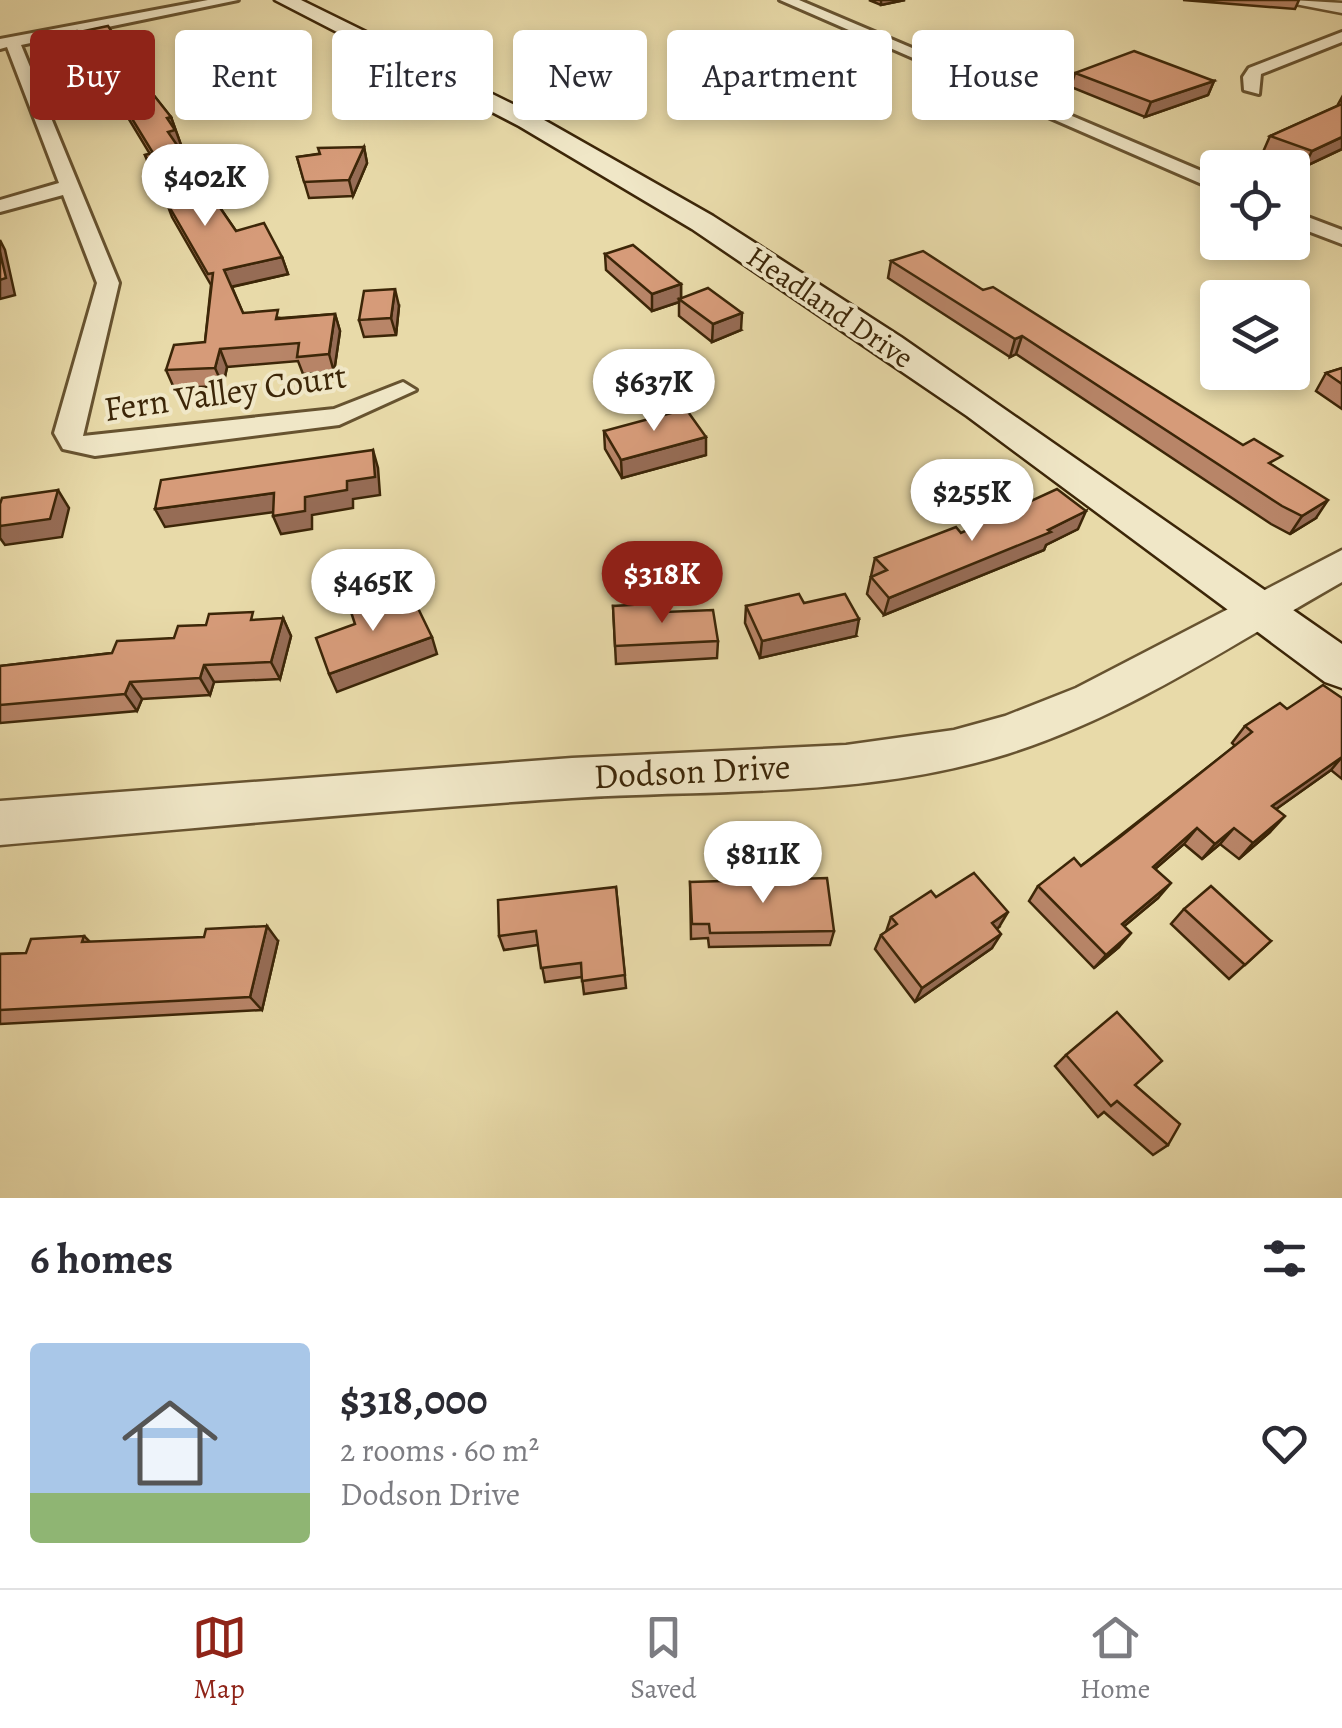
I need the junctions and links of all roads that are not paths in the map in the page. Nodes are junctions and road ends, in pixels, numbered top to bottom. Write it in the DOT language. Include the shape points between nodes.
graph roads {
  1 [pos="231,0"];
  2 [pos="284,0"];
  3 [pos="787,0"];
  4 [pos="1302,0"];
  5 [pos="1309,1"];
  6 [pos="1342,8"];
  7 [pos="1342,37"];
  8 [pos="6,42"];
  9 [pos="1253,90"];
  10 [pos="1200,177"];
  11 [pos="71,186"];
  12 [pos="0,206"];
  13 [pos="1310,225"];
  14 [pos="1342,238"];
  15 [pos="402,390"];
  16 [pos="1342,564"];
  17 [pos="1259,610"];
  18 [pos="1342,669"];
  19 [pos="0,822"];
  1 -- 8 [label="street"];
  2 -- 17 [label="main road, Headland Drive" via="488,98 718,232 980,408"];
  3 -- 10 [label="street"];
  4 -- 5 [label="street"];
  5 -- 6 [label="street"];
  7 -- 9 [label="street" via="1255,71"];
  8 -- 11 [label="street"];
  11 -- 12 [label="street"];
  11 -- 15 [label="street, Fern Valley Court" via="108,284 68,433 73,443 95,447 340,418"];
  13 -- 14 [label="street"];
  16 -- 17 [label="street, Dodson Drive"];
  17 -- 18 [label="main road, Headland Drive"];
  17 -- 19 [label="street, Dodson Drive" via="1071,711 929,753"];
}
